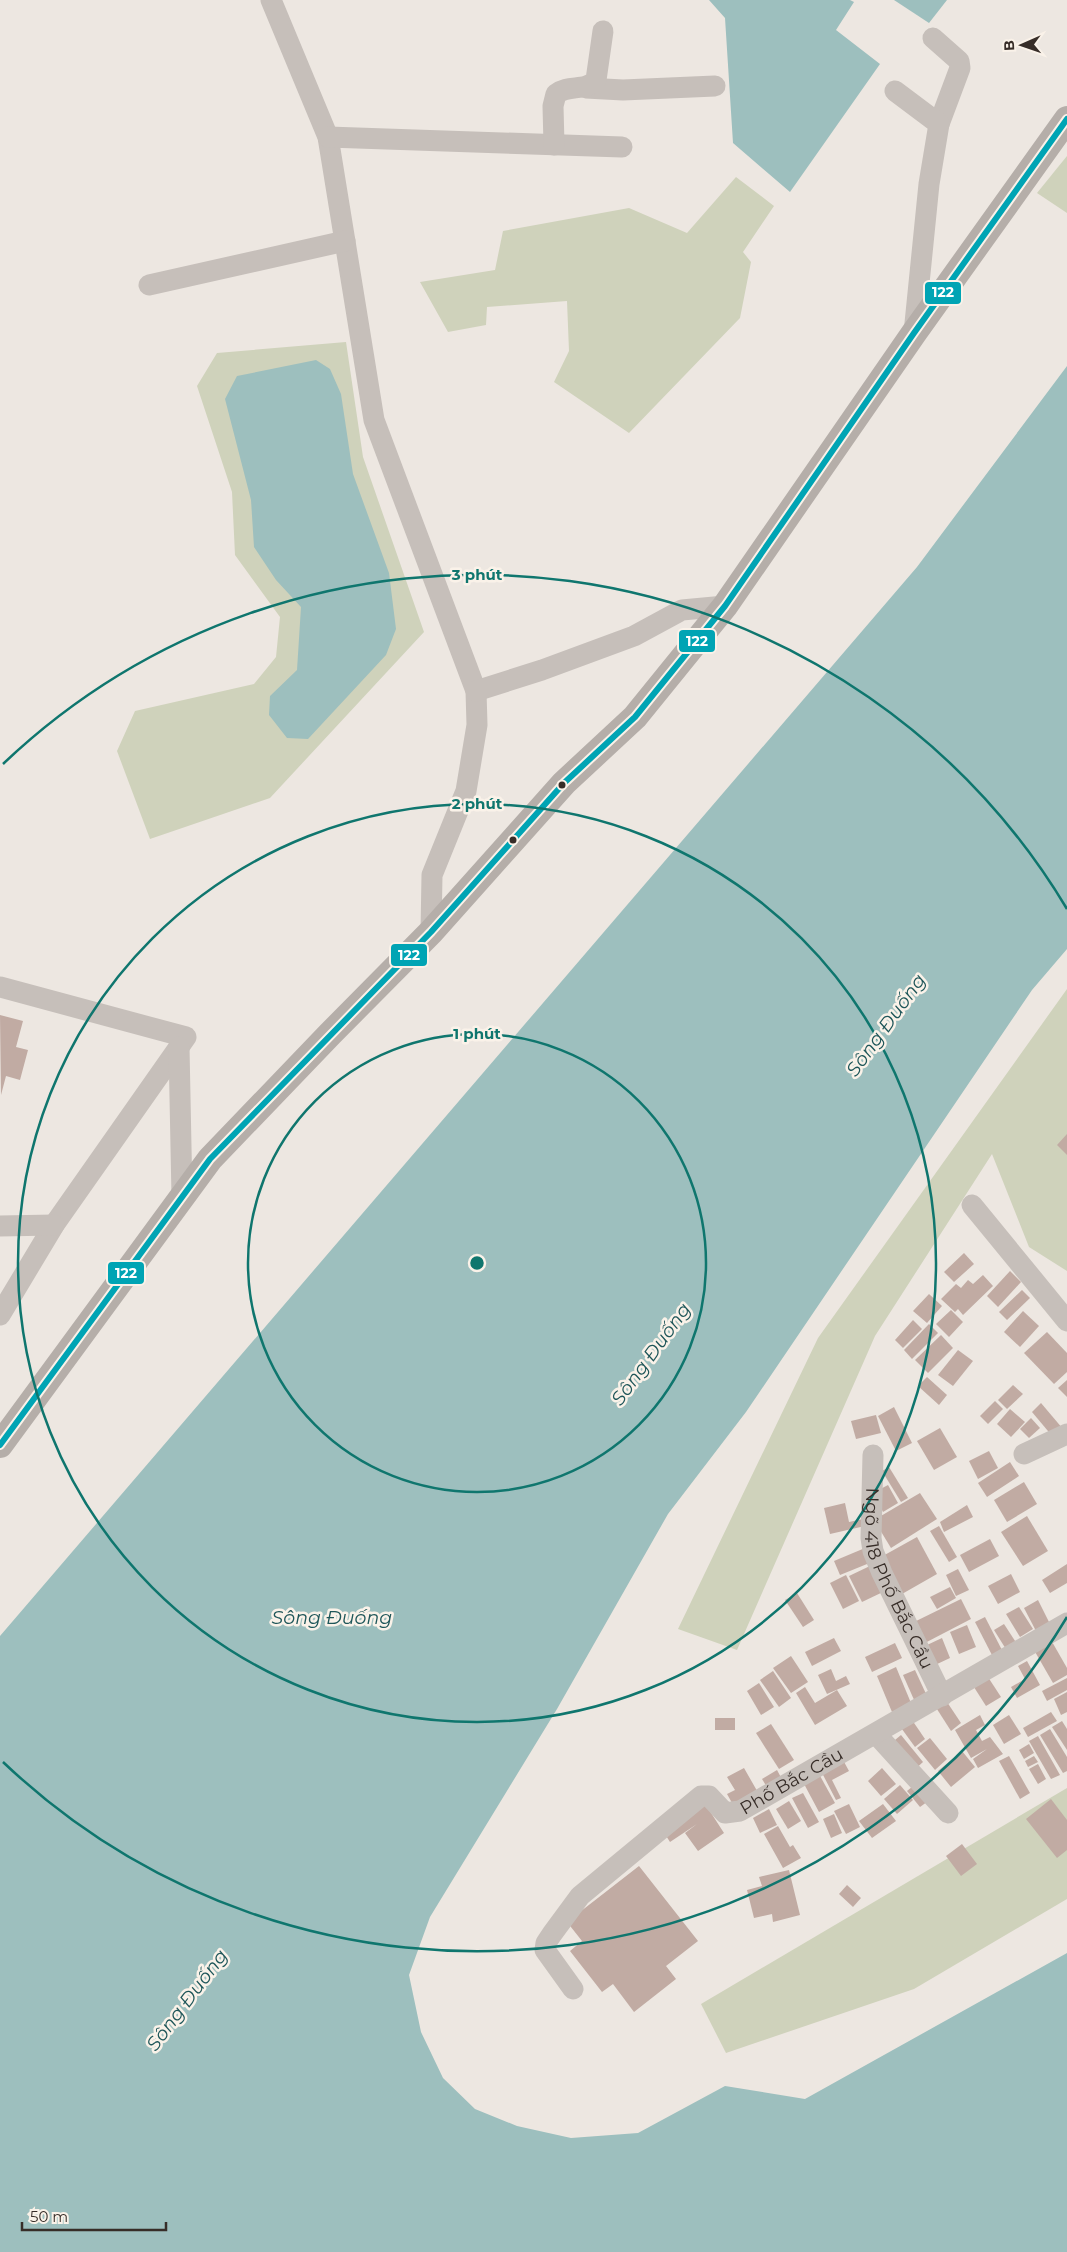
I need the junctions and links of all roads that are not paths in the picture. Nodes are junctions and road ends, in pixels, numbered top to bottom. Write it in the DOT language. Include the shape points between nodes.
graph roads {
  1 [pos="271,0"];
  2 [pos="603,31"];
  3 [pos="934,38"];
  4 [pos="715,86"];
  5 [pos="586,88"];
  6 [pos="895,91"];
  7 [pos="1067,119"];
  8 [pos="939,124"];
  9 [pos="328,137"];
  10 [pos="554,145"];
  11 [pos="622,147"];
  12 [pos="345,241"];
  13 [pos="149,285"];
  14 [pos="914,333"];
  15 [pos="725,606"];
  16 [pos="476,691"];
  17 [pos="432,932"];
  18 [pos="0,987"];
  19 [pos="179,1047"];
  20 [pos="182,1197"];
  21 [pos="972,1206"];
  22 [pos="54,1225"];
  23 [pos="0,1226"];
  24 [pos="0,1314"];
  25 [pos="1067,1321"];
  26 [pos="1067,1434"];
  27 [pos="0,1444"];
  28 [pos="1024,1454"];
  29 [pos="873,1455"];
  30 [pos="1067,1623"];
  31 [pos="942,1696"];
  32 [pos="876,1734"];
  33 [pos="948,1813"];
  34 [pos="573,1989"];
  1 -- 9 [label="street"];
  2 -- 5 [label="street" via="596,80"];
  3 -- 8 [label="street" via="959,60 960,68"];
  4 -- 5 [label="street" via="623,90"];
  5 -- 10 [label="street" via="562,89 556,94"];
  6 -- 8 [label="street"];
  7 -- 14 [label="main road"];
  8 -- 14 [label="street" via="929,184"];
  9 -- 10 [label="street"];
  9 -- 12 [label="street"];
  10 -- 11 [label="street"];
  12 -- 13 [label="street"];
  12 -- 16 [label="street" via="374,420"];
  14 -- 15 [label="main road"];
  15 -- 16 [label="street" via="682,610 634,636"];
  15 -- 17 [label="main road" via="636,717 564,783"];
  16 -- 17 [label="street" via="477,725 466,791 432,875"];
  17 -- 20 [label="main road" via="210,1159"];
  18 -- 19 [label="street" via="186,1037"];
  19 -- 20 [label="street"];
  19 -- 22 [label="street"];
  20 -- 27 [label="main road"];
  21 -- 25 [label="street"];
  22 -- 23 [label="street"];
  22 -- 24 [label="street"];
  26 -- 28 [label="street"];
  29 -- 31 [label="street, Ngõ 418 Phố Bắc Cầu" via="873,1550"];
  30 -- 31 [label="street, Phố Bắc Cầu"];
  31 -- 32 [label="street, Phố Bắc Cầu"];
  32 -- 33 [label="street"];
  32 -- 34 [label="street, Phố Bắc Cầu" via="735,1813 726,1813 709,1796 701,1796 580,1896 546,1943 545,1950"];
}
